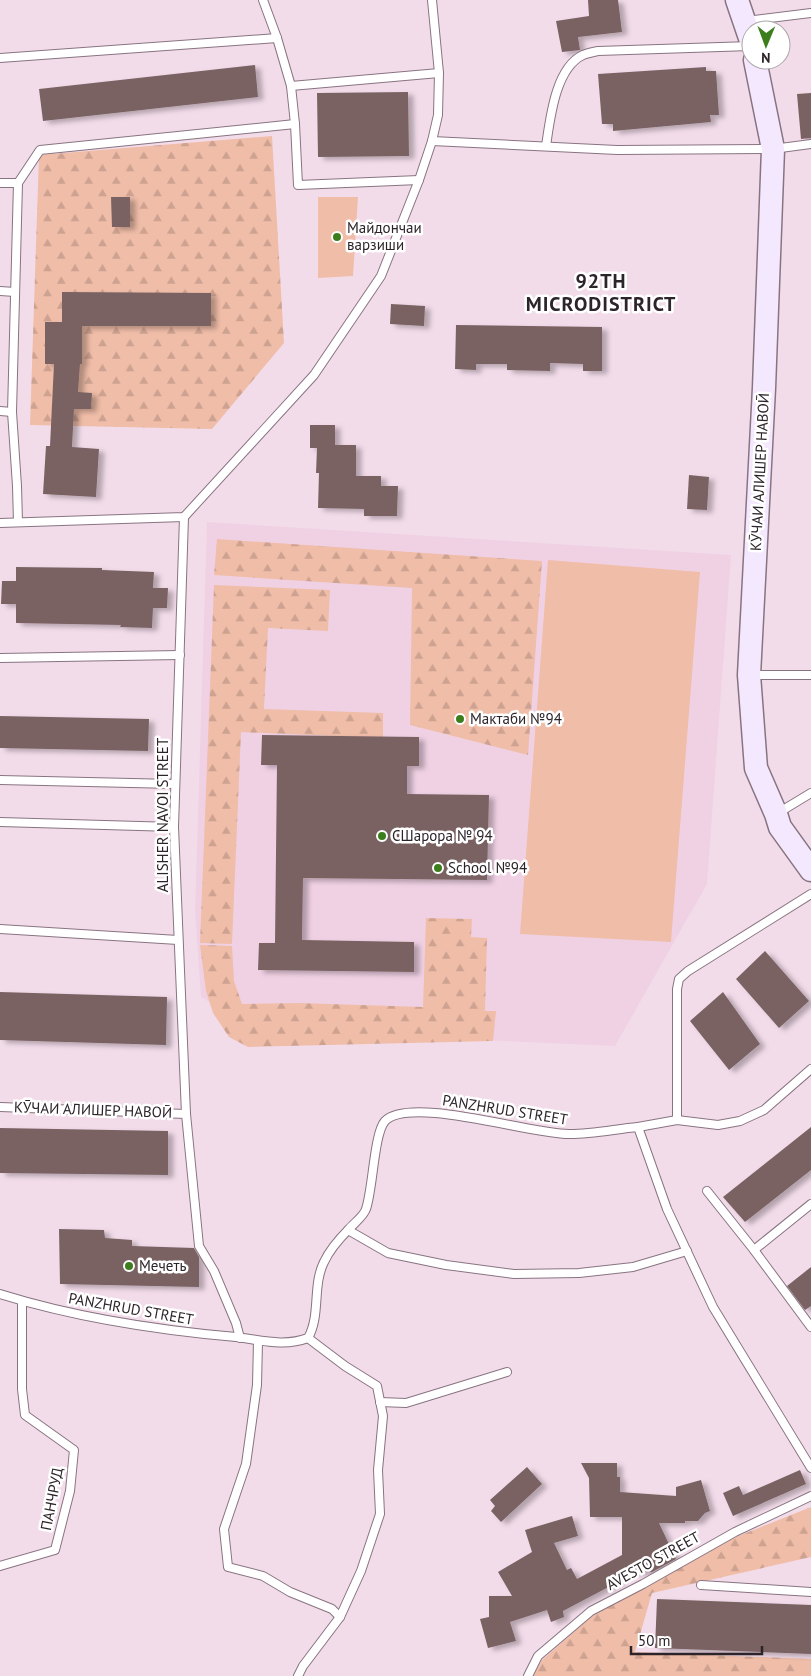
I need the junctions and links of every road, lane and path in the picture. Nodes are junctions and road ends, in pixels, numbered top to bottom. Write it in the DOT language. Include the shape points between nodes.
graph roads {
  1 [pos="263,0"];
  2 [pos="432,0"];
  3 [pos="737,0"];
  4 [pos="811,13"];
  5 [pos="744,20"];
  6 [pos="786,20"];
  7 [pos="277,38"];
  8 [pos="741,46"];
  9 [pos="0,58"];
  10 [pos="757,70"];
  11 [pos="438,74"];
  12 [pos="291,86"];
  13 [pos="295,124"];
  14 [pos="432,141"];
  15 [pos="811,144"];
  16 [pos="546,146"];
  17 [pos="773,149"];
  18 [pos="418,180"];
  19 [pos="0,183"];
  20 [pos="18,183"];
  21 [pos="0,292"];
  22 [pos="15,292"];
  23 [pos="0,411"];
  24 [pos="12,412"];
  25 [pos="184,517"];
  26 [pos="0,522"];
  27 [pos="18,522"];
  28 [pos="180,655"];
  29 [pos="0,658"];
  30 [pos="749,675"];
  31 [pos="811,675"];
  32 [pos="0,780"];
  33 [pos="175,784"];
  34 [pos="811,793"];
  35 [pos="776,814"];
  36 [pos="0,822"];
  37 [pos="174,827"];
  38 [pos="811,870"];
  39 [pos="811,894"];
  40 [pos="0,929"];
  41 [pos="178,940"];
  42 [pos="811,1069"];
  43 [pos="0,1107"];
  44 [pos="186,1114"];
  45 [pos="677,1120"];
  46 [pos="638,1127"];
  47 [pos="707,1191"];
  48 [pos="811,1204"];
  49 [pos="348,1230"];
  50 [pos="754,1250"];
  51 [pos="687,1251"];
  52 [pos="0,1294"];
  53 [pos="22,1301"];
  54 [pos="811,1327"];
  55 [pos="240,1338"];
  56 [pos="308,1338"];
  57 [pos="258,1342"];
  58 [pos="507,1372"];
  59 [pos="380,1402"];
  60 [pos="811,1468"];
  61 [pos="811,1496"];
  62 [pos="0,1566"];
  63 [pos="701,1585"];
  64 [pos="811,1592"];
  65 [pos="340,1617"];
  66 [pos="298,1676"];
  67 [pos="528,1676"];
  1 -- 7 [label="lane"];
  2 -- 11 [label="lane"];
  3 -- 5 [label="street"];
  4 -- 6 [label="lane"];
  7 -- 9 [label="lane"];
  7 -- 12 [label="lane"];
  8 -- 16 [label="lane" via="598,51 582,56 568,69 559,84"];
  10 -- 17 [label="street, КӮЧАИ АЛИШЕР НАВОӢ"];
  11 -- 12 [label="lane"];
  11 -- 14 [label="lane" via="438,115"];
  12 -- 13 [label="lane"];
  13 -- 18 [label="lane" via="298,186"];
  13 -- 20 [label="lane" via="40,150"];
  14 -- 16 [label="lane"];
  14 -- 18 [label="lane"];
  15 -- 17 [label="lane"];
  16 -- 17 [label="lane" via="617,150"];
  17 -- 30 [label="street, КӮЧАИ АЛИШЕР НАВОӢ"];
  18 -- 25 [label="lane" via="381,276 314,375"];
  19 -- 20 [label="lane"];
  20 -- 22 [label="lane"];
  21 -- 22 [label="lane"];
  22 -- 24 [label="lane"];
  23 -- 24 [label="lane"];
  24 -- 27 [label="lane"];
  25 -- 27 [label="lane"];
  25 -- 28 [label="lane, ALISHER NAVOI STREET"];
  26 -- 27 [label="lane"];
  28 -- 29 [label="lane"];
  28 -- 33 [label="lane, ALISHER NAVOI STREET"];
  30 -- 31 [label="lane"];
  30 -- 35 [label="street, КӮЧАИ АЛИШЕР НАВОӢ" via="756,768"];
  32 -- 33 [label="lane"];
  33 -- 37 [label="lane, ALISHER NAVOI STREET"];
  34 -- 35 [label="lane"];
  35 -- 38 [label="street, КӮЧАИ АЛИШЕР НАВОӢ" via="780,827"];
  36 -- 37 [label="lane"];
  37 -- 41 [label="lane, ALISHER NAVOI STREET"];
  39 -- 45 [label="lane" via="679,979"];
  40 -- 41 [label="lane"];
  41 -- 44 [label="lane, ALISHER NAVOI STREET"];
  42 -- 45 [label="lane" via="764,1110 740,1121 718,1125"];
  43 -- 44 [label="lane, КӮЧАИ АЛИШЕР НАВОӢ"];
  44 -- 55 [label="lane, ALISHER NAVOI STREET" via="199,1246 214,1271"];
  45 -- 46 [label="lane"];
  46 -- 49 [label="lane, PANZHRUD STREET" via="569,1134 429,1112 392,1115 383,1123 379,1136 365,1212"];
  46 -- 51 [label="lane" via="667,1210"];
  47 -- 50 [label="lane"];
  48 -- 50 [label="lane"];
  49 -- 51 [label="lane" via="388,1253 514,1274 633,1268"];
  49 -- 56 [label="lane, PANZHRUD STREET" via="330,1250 317,1279 313,1328"];
  50 -- 54 [label="lane"];
  51 -- 60 [label="lane" via="713,1307"];
  52 -- 53 [label="lane, PANZHRUD STREET"];
  53 -- 55 [label="lane, PANZHRUD STREET" via="71,1314"];
  53 -- 62 [label="lane, ПАНЧРУД" via="25,1415 74,1450 70,1491 55,1550"];
  55 -- 57 [label="lane, PANZHRUD STREET"];
  56 -- 57 [label="lane, PANZHRUD STREET" via="296,1342"];
  56 -- 59 [label="lane" via="377,1386"];
  57 -- 65 [label="lane" via="257,1385 246,1464 224,1529 228,1567 263,1576"];
  58 -- 59 [label="lane" via="406,1403"];
  59 -- 65 [label="lane" via="383,1416 378,1470 380,1514 361,1571"];
  61 -- 67 [label="lane, AVESTO STREET" via="735,1532 591,1611 538,1656"];
  63 -- 64 [label="lane"];
  65 -- 66 [label="lane"];
}
